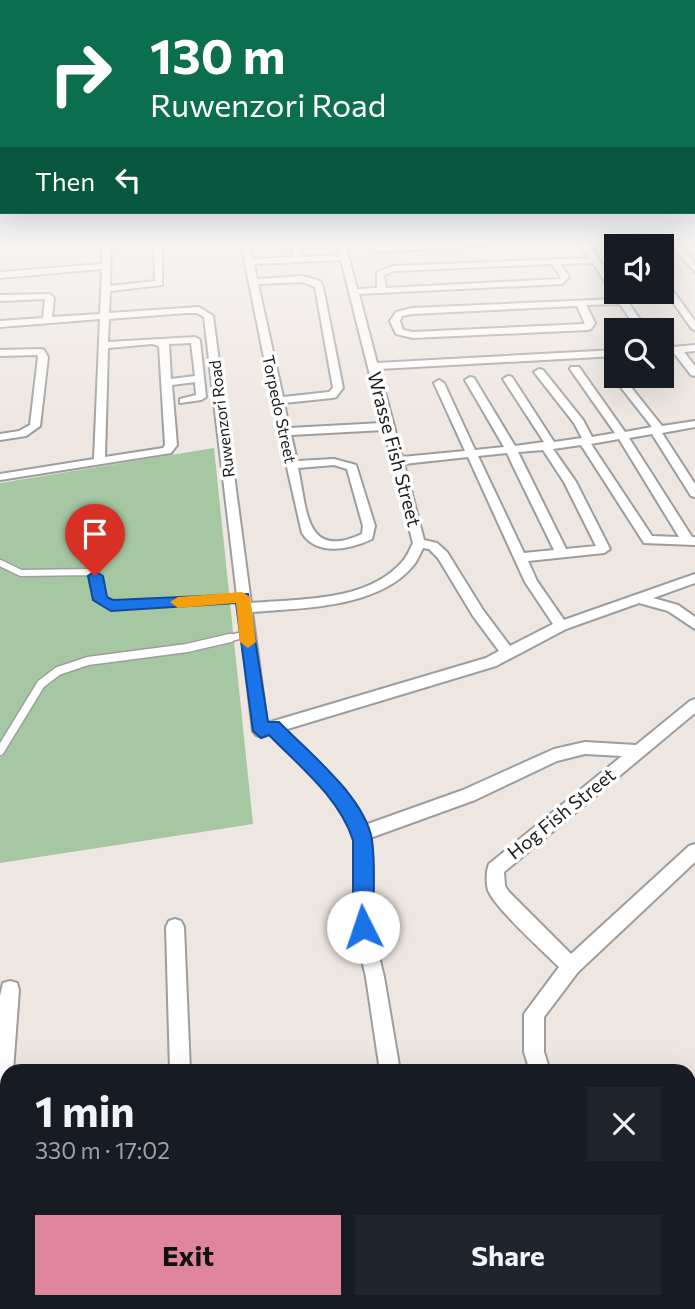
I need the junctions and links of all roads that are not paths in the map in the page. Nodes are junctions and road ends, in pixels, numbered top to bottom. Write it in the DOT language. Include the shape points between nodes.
graph roads {
  1 [pos="49,304"];
  2 [pos="105,304"];
  3 [pos="258,304"];
  4 [pos="322,304"];
  5 [pos="356,304"];
  6 [pos="558,304"];
  7 [pos="581,304"];
  8 [pos="678,304"];
  9 [pos="105,316"];
  10 [pos="47,320"];
  11 [pos="0,324"];
  12 [pos="695,327"];
  13 [pos="160,342"];
  14 [pos="104,345"];
  15 [pos="695,348"];
  16 [pos="674,350"];
  17 [pos="677,350"];
  18 [pos="0,353"];
  19 [pos="604,354"];
  20 [pos="372,366"];
  21 [pos="575,369"];
  22 [pos="539,372"];
  23 [pos="695,373"];
  24 [pos="200,379"];
  25 [pos="508,379"];
  26 [pos="470,380"];
  27 [pos="167,382"];
  28 [pos="439,383"];
  29 [pos="626,388"];
  30 [pos="279,400"];
  31 [pos="184,401"];
  32 [pos="695,424"];
  33 [pos="389,426"];
  34 [pos="657,430"];
  35 [pos="284,432"];
  36 [pos="622,436"];
  37 [pos="0,437"];
  38 [pos="587,441"];
  39 [pos="548,445"];
  40 [pos="511,449"];
  41 [pos="472,453"];
  42 [pos="398,461"];
  43 [pos="99,462"];
  44 [pos="292,465"];
  45 [pos="0,477"];
  46 [pos="695,493"];
  47 [pos="692,541"];
  48 [pos="419,542"];
  49 [pos="564,555"];
  50 [pos="519,558"];
  51 [pos="0,563"];
  52 [pos="695,578"];
  53 [pos="640,599"];
  54 [pos="243,603"];
  55 [pos="695,624"];
  56 [pos="561,626"];
  57 [pos="247,634"];
  58 [pos="509,654"];
  59 [pos="695,705"];
  60 [pos="267,729"];
  61 [pos="0,751"];
  62 [pos="637,751"];
  63 [pos="360,834"];
  64 [pos="695,851"];
  65 [pos="175,927"];
  66 [pos="571,966"];
  67 [pos="10,990"];
  68 [pos="3,1064"];
  69 [pos="180,1064"];
  70 [pos="389,1064"];
  71 [pos="538,1064"];
  1 -- 10 [label="street"];
  2 -- 9 [label="street"];
  3 -- 30 [label="street, Torpedo Street"];
  4 -- 30 [label="street" via="338,388 332,395"];
  5 -- 20 [label="street, Wrasse Fish Street"];
  6 -- 7 [label="street" via="412,311 399,314 395,321 399,332 413,335 588,327"];
  8 -- 12 [label="street"];
  9 -- 10 [label="street, Ruwenzori Road"];
  9 -- 14 [label="street"];
  9 -- 54 [label="street, Ruwenzori Road" via="191,309 209,318"];
  10 -- 11 [label="street, Ruwenzori Road"];
  13 -- 14 [label="street"];
  13 -- 24 [label="street" via="195,340"];
  13 -- 27 [label="street" via="165,347"];
  14 -- 43 [label="street"];
  15 -- 17 [label="street"];
  16 -- 17 [label="street"];
  17 -- 23 [label="street"];
  18 -- 37 [label="street" via="37,351 43,357 35,426 22,434"];
  19 -- 20 [label="street"];
  20 -- 33 [label="street, Wrasse Fish Street"];
  21 -- 36 [label="street"];
  22 -- 38 [label="street" via="579,422"];
  24 -- 27 [label="street"];
  24 -- 31 [label="street" via="201,397"];
  25 -- 39 [label="street"];
  26 -- 40 [label="street" via="502,427"];
  27 -- 43 [label="street" via="171,445 167,451"];
  28 -- 41 [label="street"];
  29 -- 34 [label="street"];
  30 -- 35 [label="street, Torpedo Street"];
  32 -- 34 [label="street"];
  33 -- 35 [label="street"];
  33 -- 42 [label="street, Wrasse Fish Street"];
  34 -- 36 [label="street"];
  34 -- 46 [label="street"];
  35 -- 44 [label="street, Torpedo Street"];
  36 -- 38 [label="street"];
  36 -- 47 [label="street"];
  38 -- 39 [label="street"];
  38 -- 47 [label="street" via="643,536 653,543"];
  39 -- 40 [label="street"];
  39 -- 49 [label="street" via="604,548"];
  40 -- 41 [label="street"];
  40 -- 49 [label="street"];
  41 -- 42 [label="street"];
  41 -- 50 [label="street"];
  42 -- 48 [label="street, Wrasse Fish Street"];
  43 -- 45 [label="street"];
  44 -- 44 [label="street, Torpedo Street" via="334,462 352,467 370,532 363,538 326,544 311,538"];
  48 -- 54 [label="street, Wrasse Fish Street" via="409,567 380,586 330,598"];
  48 -- 58 [label="street" via="443,555"];
  49 -- 50 [label="street"];
  50 -- 56 [label="street"];
  51 -- 54 [label="lane" via="29,574 92,572 100,600 111,606"];
  52 -- 53 [label="street"];
  53 -- 55 [label="street" via="673,608"];
  53 -- 56 [label="street"];
  54 -- 57 [label="street, Ruwenzori Road"];
  56 -- 58 [label="street"];
  57 -- 60 [label="street, Ruwenzori Road"];
  57 -- 61 [label="lane" via="58,671 41,684"];
  58 -- 60 [label="street"];
  59 -- 62 [label="street, Hog Fish Street"];
  60 -- 63 [label="street" via="339,795"];
  62 -- 63 [label="street" via="585,748 554,755 469,795"];
  62 -- 66 [label="street, Hog Fish Street" via="495,869 496,888 503,898"];
  63 -- 70 [label="street" via="363,927"];
  64 -- 66 [label="street"];
  65 -- 69 [label="street"];
  66 -- 71 [label="street" via="534,1014"];
  67 -- 68 [label="street"];
}
